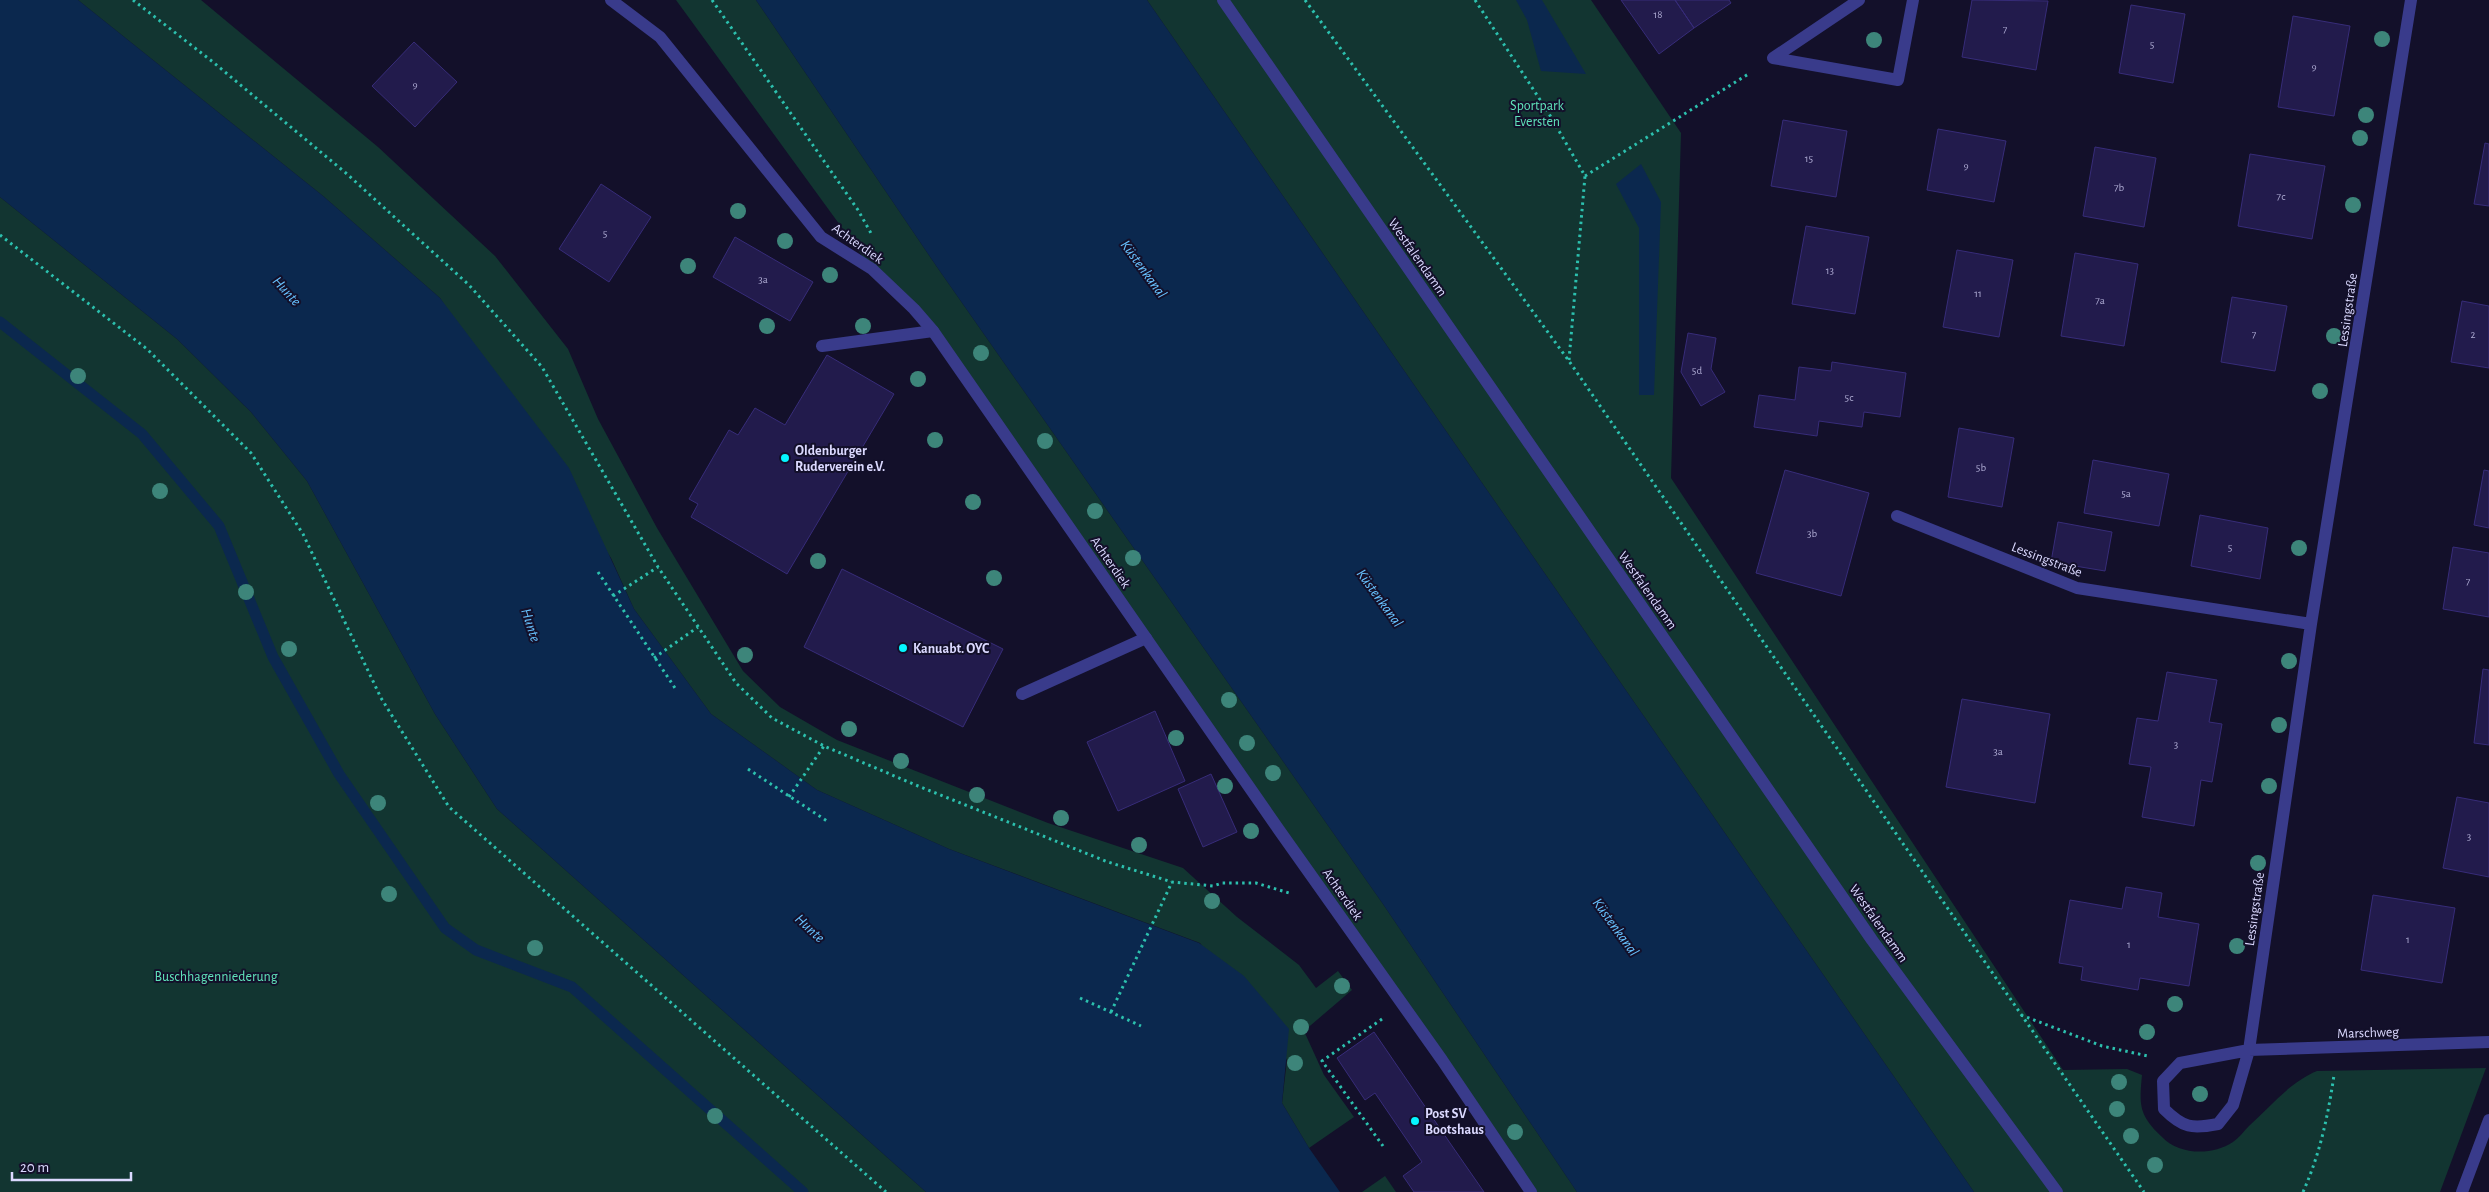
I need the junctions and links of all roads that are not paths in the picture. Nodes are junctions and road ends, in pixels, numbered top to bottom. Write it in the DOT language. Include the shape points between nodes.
graph roads {
  1 [pos="611,0"];
  2 [pos="1223,0"];
  3 [pos="1859,0"];
  4 [pos="1913,0"];
  5 [pos="2411,0"];
  6 [pos="933,331"];
  7 [pos="822,346"];
  8 [pos="1897,516"];
  9 [pos="2311,624"];
  10 [pos="1146,638"];
  11 [pos="1022,694"];
  12 [pos="2489,1042"];
  13 [pos="2249,1050"];
  14 [pos="2489,1120"];
  15 [pos="1531,1192"];
  16 [pos="2057,1192"];
  17 [pos="2462,1192"];
  1 -- 6 [label="street, Achterdiek" via="660,37 822,237 872,270"];
  2 -- 16 [label="street, Westfalendamm" via="1872,940"];
  3 -- 4 [label="street" via="1773,58 1898,80"];
  5 -- 9 [label="street, Lessingstraße"];
  6 -- 7 [label="street"];
  6 -- 10 [label="street, Achterdiek"];
  8 -- 9 [label="street, Lessingstraße" via="2077,588"];
  9 -- 13 [label="street, Lessingstraße"];
  10 -- 11 [label="street"];
  10 -- 15 [label="street, Achterdiek"];
  12 -- 13 [label="street, Marschweg"];
  13 -- 13 [label="street, Marschweg" via="2233,1105 2218,1124 2195,1128 2176,1121 2164,1109 2163,1081 2180,1063"];
  14 -- 17 [label="street"];
}
